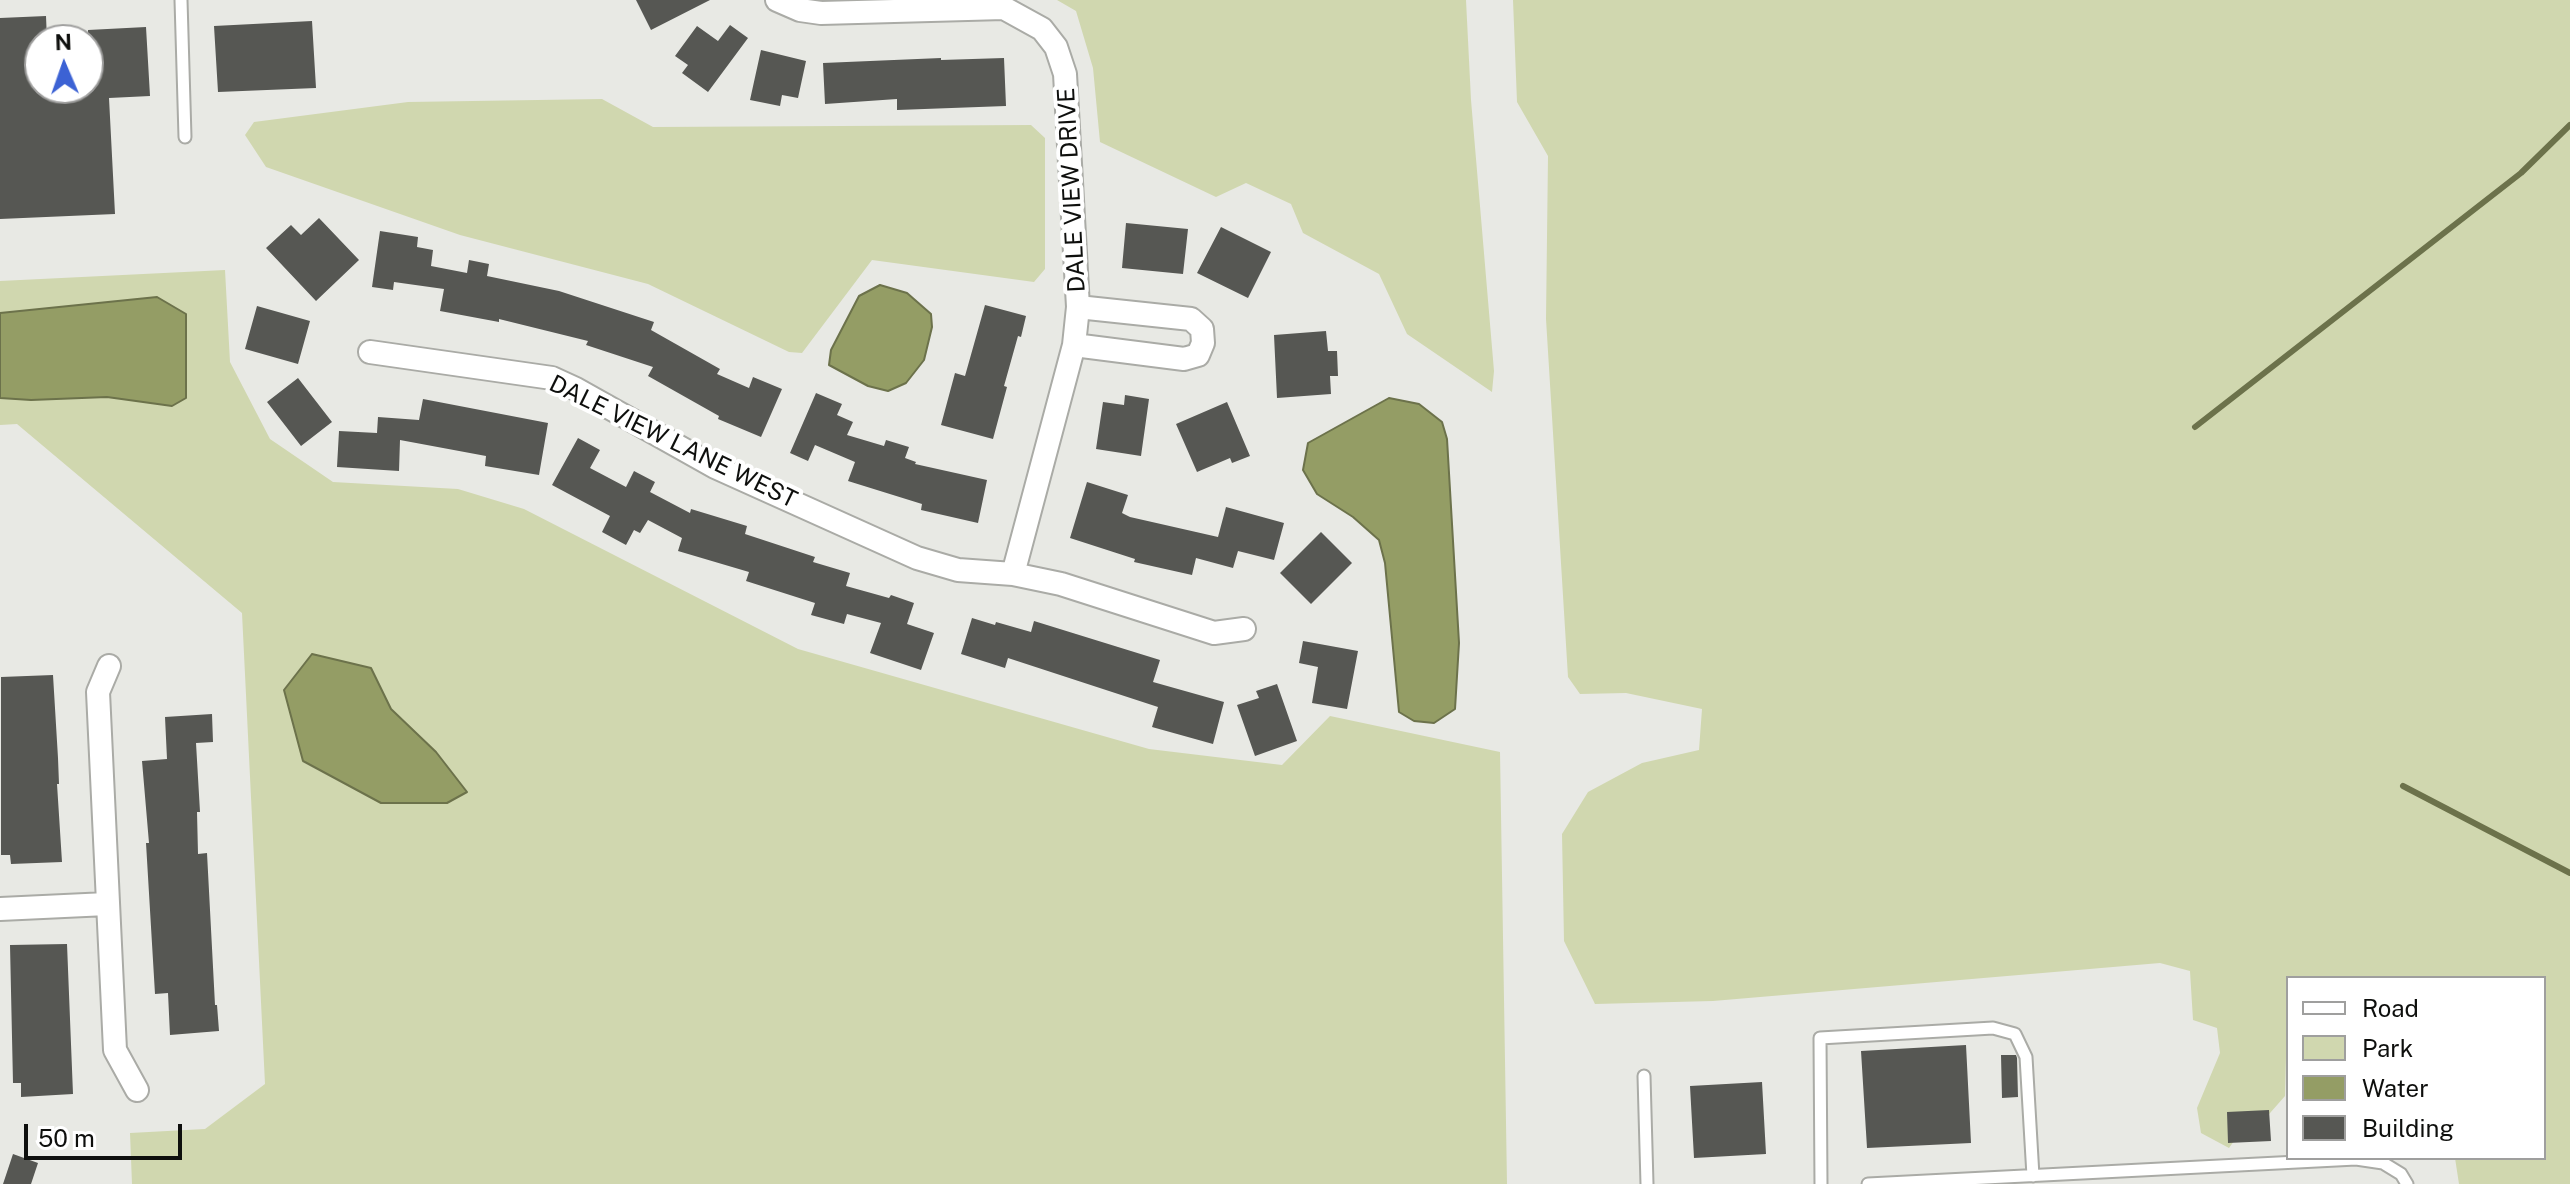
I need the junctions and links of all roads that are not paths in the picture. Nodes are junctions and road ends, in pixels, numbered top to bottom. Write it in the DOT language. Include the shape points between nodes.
graph roads {
  1 [pos="181,0"];
  2 [pos="777,0"];
  3 [pos="185,137"];
  4 [pos="1078,307"];
  5 [pos="1074,345"];
  6 [pos="370,352"];
  7 [pos="1013,574"];
  8 [pos="1244,629"];
  9 [pos="109,666"];
  10 [pos="107,904"];
  11 [pos="0,909"];
  12 [pos="1644,1076"];
  13 [pos="137,1090"];
  14 [pos="2337,1160"];
  15 [pos="2363,1160"];
  16 [pos="2033,1176"];
  17 [pos="1647,1184"];
  18 [pos="1821,1184"];
  19 [pos="1868,1184"];
  20 [pos="2407,1184"];
  1 -- 3 [label="lane"];
  2 -- 4 [label="street, DALE VIEW DRIVE" via="821,13 1004,8 1042,29 1056,47 1065,74"];
  4 -- 5 [label="street, DALE VIEW DRIVE"];
  4 -- 5 [label="street" via="1191,319 1202,329 1203,343 1198,355 1184,359"];
  5 -- 7 [label="street, DALE VIEW DRIVE"];
  6 -- 7 [label="street, DALE VIEW LANE WEST" via="552,378 715,467 917,558 958,570"];
  7 -- 8 [label="street, DALE VIEW LANE WEST" via="1214,633"];
  9 -- 10 [label="street" via="98,692"];
  10 -- 11 [label="street"];
  10 -- 13 [label="street" via="115,1050"];
  12 -- 17 [label="lane"];
  14 -- 16 [label="lane"];
  15 -- 20 [label="lane" via="2383,1163"];
  16 -- 18 [label="lane" via="2026,1057 2015,1034 1993,1028 1820,1038"];
  16 -- 19 [label="lane"];
}
